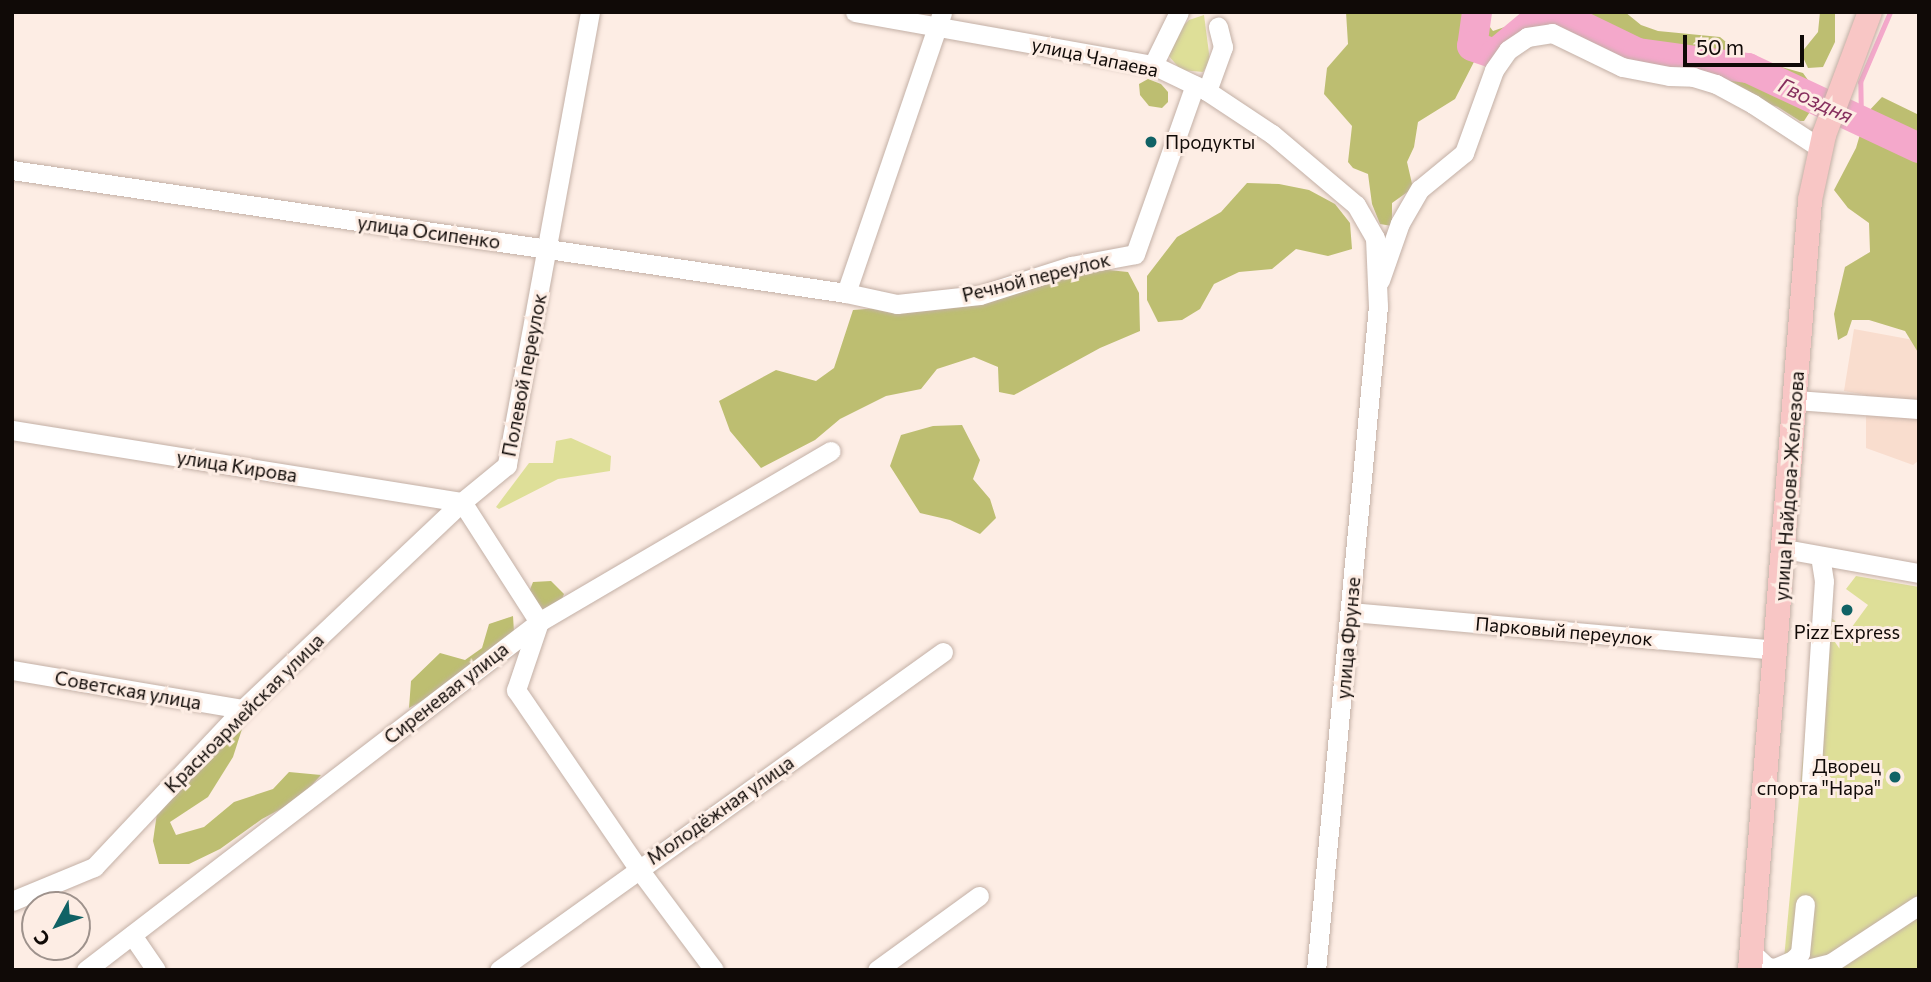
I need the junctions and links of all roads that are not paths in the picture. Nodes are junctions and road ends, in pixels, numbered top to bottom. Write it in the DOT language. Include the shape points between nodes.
graph roads {
  1 [pos="590,12"];
  2 [pos="855,12"];
  3 [pos="1179,12"];
  4 [pos="1870,12"];
  5 [pos="939,19"];
  6 [pos="1218,27"];
  7 [pos="1153,65"];
  8 [pos="1201,88"];
  9 [pos="1822,141"];
  10 [pos="12,170"];
  11 [pos="548,250"];
  12 [pos="1379,281"];
  13 [pos="846,293"];
  14 [pos="1378,306"];
  15 [pos="1795,400"];
  16 [pos="1919,409"];
  17 [pos="12,430"];
  18 [pos="830,451"];
  19 [pos="462,502"];
  20 [pos="1785,550"];
  21 [pos="1820,556"];
  22 [pos="1919,573"];
  23 [pos="1351,612"];
  24 [pos="539,622"];
  25 [pos="1776,650"];
  26 [pos="943,652"];
  27 [pos="12,670"];
  28 [pos="243,709"];
  29 [pos="1811,781"];
  30 [pos="638,868"];
  31 [pos="979,897"];
  32 [pos="12,901"];
  33 [pos="1919,905"];
  34 [pos="132,935"];
  35 [pos="1753,964"];
  36 [pos="1806,969"];
  37 [pos="86,970"];
  38 [pos="156,970"];
  39 [pos="499,970"];
  40 [pos="714,970"];
  41 [pos="877,970"];
  42 [pos="1316,970"];
  1 -- 11 [label="street, Полевой переулок"];
  2 -- 5 [label="street, улица Чапаева"];
  3 -- 7 [label="street"];
  4 -- 9 [label="main road, улица Найдова-Железова"];
  5 -- 7 [label="street, улица Чапаева"];
  5 -- 13 [label="street"];
  6 -- 8 [label="street" via="1223,47"];
  7 -- 8 [label="street, улица Чапаева"];
  8 -- 12 [label="street, улица Чапаева" via="1272,134 1356,205 1375,238"];
  8 -- 13 [label="street, Речной переулок" via="1135,254 1071,266 980,295 897,303"];
  9 -- 12 [label="street" via="1716,84 1622,67 1552,33 1527,37 1508,50 1494,70 1464,153 1420,190 1400,223"];
  9 -- 15 [label="main road, улица Найдова-Железова" via="1805,239"];
  10 -- 11 [label="street, улица Осипенко"];
  11 -- 13 [label="street, улица Осипенко"];
  11 -- 19 [label="street, Полевой переулок" via="508,465"];
  12 -- 14 [label="street, улица Чапаева"];
  14 -- 23 [label="street, улица Фрунзе"];
  15 -- 16 [label="street"];
  15 -- 20 [label="main road, улица Найдова-Железова"];
  17 -- 19 [label="street, улица Кирова"];
  18 -- 24 [label="street, Сиреневая улица"];
  19 -- 24 [label="street"];
  19 -- 28 [label="street, Красноармейская улица"];
  20 -- 21 [label="street"];
  20 -- 25 [label="main road, улица Найдова-Железова"];
  21 -- 22 [label="street"];
  21 -- 29 [label="street" via="1824,581"];
  23 -- 25 [label="street, Парковый переулок"];
  23 -- 42 [label="street, улица Фрунзе"];
  24 -- 30 [label="street" via="516,690"];
  24 -- 34 [label="street, Сиреневая улица"];
  25 -- 35 [label="main road, улица Найдова-Железова"];
  26 -- 30 [label="street, Молодёжная улица"];
  27 -- 28 [label="street, Советская улица"];
  28 -- 32 [label="street, Красноармейская улица" via="94,867"];
  30 -- 39 [label="street, Молодёжная улица"];
  30 -- 40 [label="street"];
  31 -- 41 [label="street"];
  33 -- 36 [label="street" via="1831,963"];
  34 -- 37 [label="street, Сиреневая улица"];
  34 -- 38 [label="street"];
  35 -- 36 [label="street" via="1774,968 1800,953 1805,904"];
}
